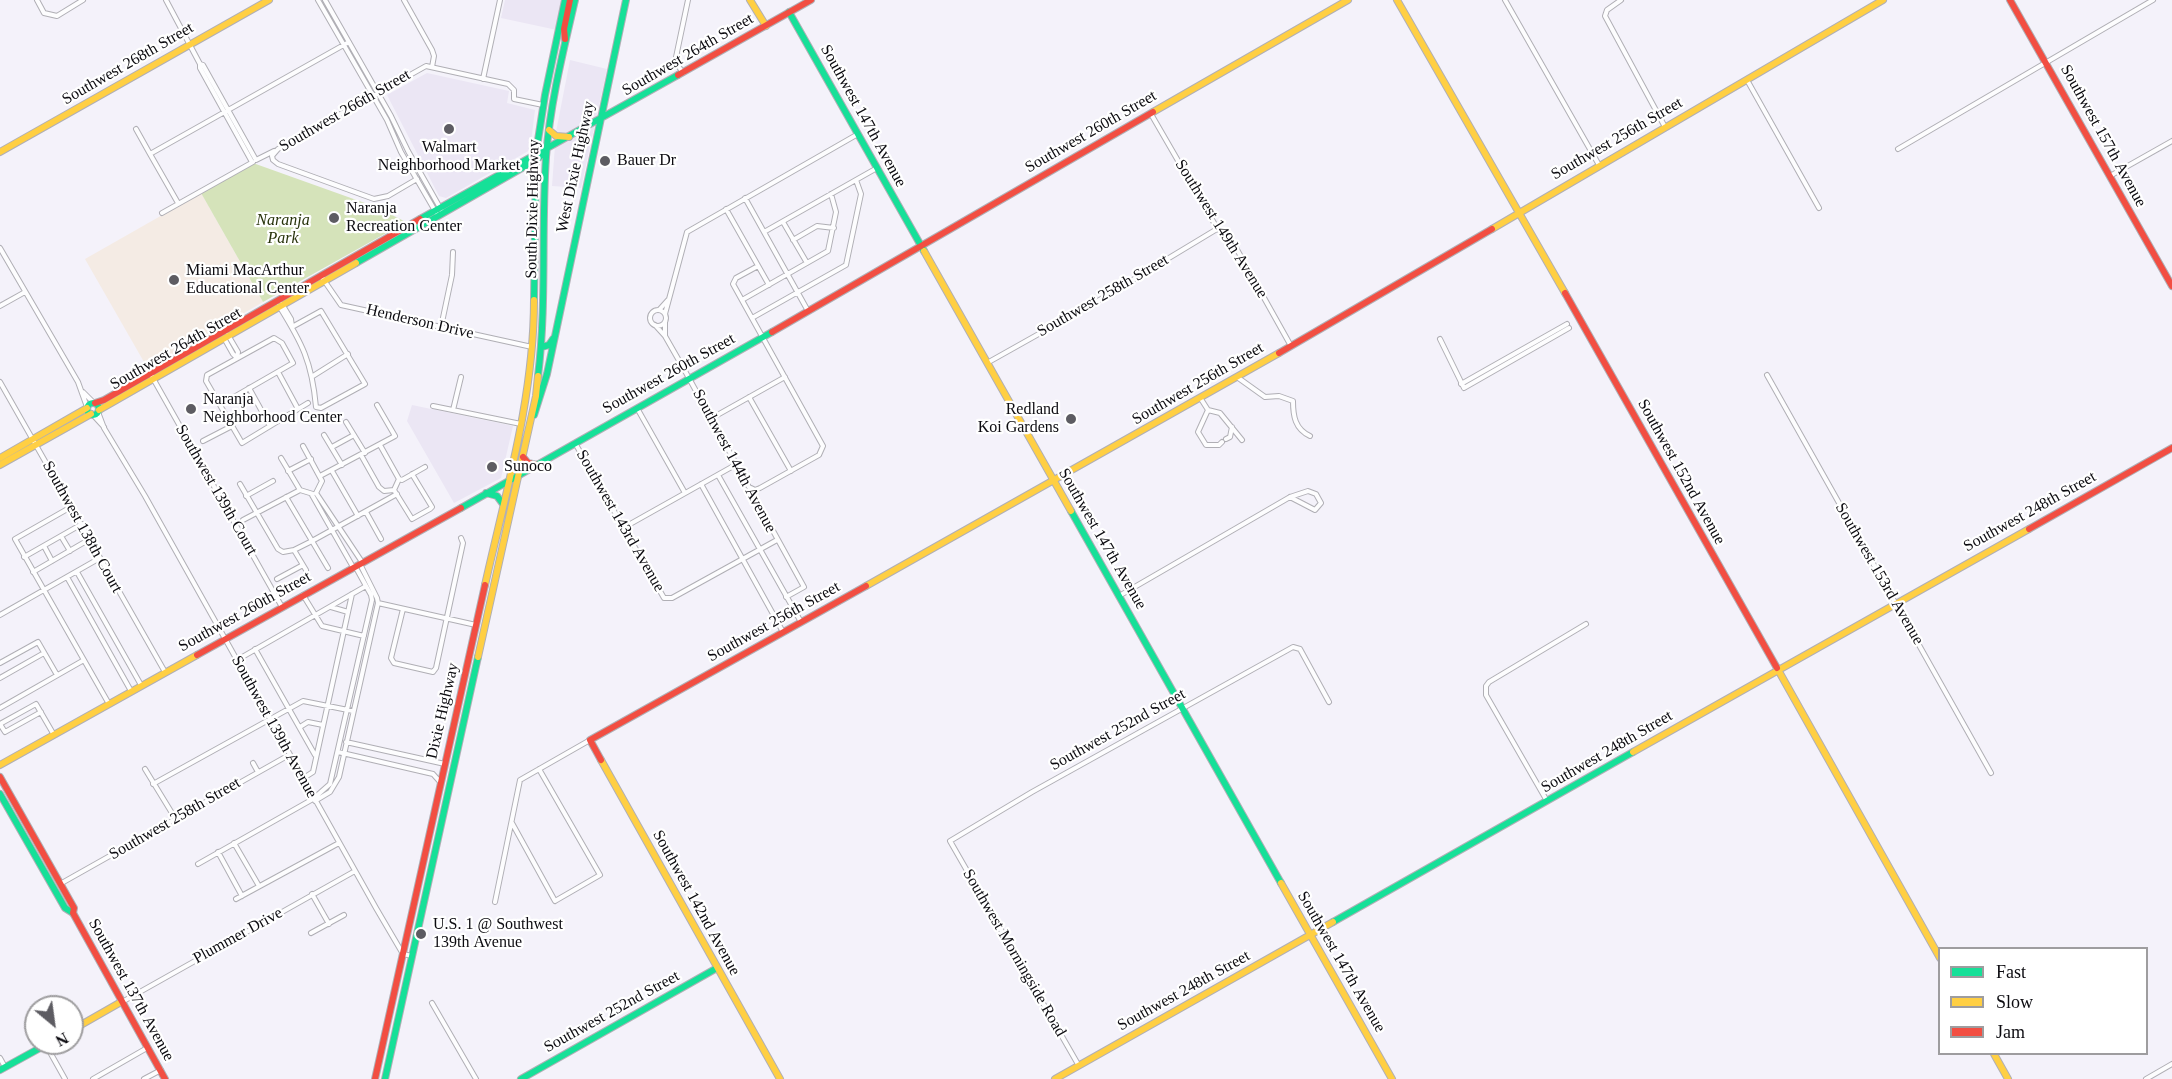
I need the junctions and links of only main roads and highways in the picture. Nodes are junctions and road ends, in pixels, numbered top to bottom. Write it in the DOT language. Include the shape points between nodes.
graph roads {
  1 [pos="269,0"];
  2 [pos="565,0"];
  3 [pos="570,0"];
  4 [pos="575,0"];
  5 [pos="626,0"];
  6 [pos="750,0"];
  7 [pos="811,0"];
  8 [pos="1348,0"];
  9 [pos="1397,0"];
  10 [pos="1883,0"];
  11 [pos="2010,0"];
  12 [pos="789,12"];
  13 [pos="766,26"];
  14 [pos="565,46"];
  15 [pos="600,120"];
  16 [pos="549,130"];
  17 [pos="569,137"];
  18 [pos="546,150"];
  19 [pos="0,152"];
  20 [pos="536,157"];
  21 [pos="1520,212"];
  22 [pos="921,246"];
  23 [pos="323,278"];
  24 [pos="2172,286"];
  25 [pos="553,339"];
  26 [pos="532,347"];
  27 [pos="542,347"];
  28 [pos="151,376"];
  29 [pos="532,420"];
  30 [pos="34,442"];
  31 [pos="2172,448"];
  32 [pos="523,457"];
  33 [pos="0,459"];
  34 [pos="0,465"];
  35 [pos="537,465"];
  36 [pos="519,475"];
  37 [pos="508,481"];
  38 [pos="1053,482"];
  39 [pos="486,493"];
  40 [pos="503,504"];
  41 [pos="1778,670"];
  42 [pos="590,740"];
  43 [pos="0,765"];
  44 [pos="0,777"];
  45 [pos="0,794"];
  46 [pos="73,913"];
  47 [pos="1310,935"];
  48 [pos="1938,954"];
  49 [pos="717,968"];
  50 [pos="121,1002"];
  51 [pos="84,1023"];
  52 [pos="28,1055"];
  53 [pos="1995,1055"];
  54 [pos="3,1069"];
  55 [pos="165,1079"];
  56 [pos="375,1079"];
  57 [pos="385,1079"];
  58 [pos="521,1079"];
  59 [pos="780,1079"];
  60 [pos="1055,1079"];
  61 [pos="1392,1079"];
  62 [pos="2008,1079"];
  1 -- 19 [label="main road, Southwest 268th Street"];
  2 -- 20 [label="main road, South Dixie Highway"];
  3 -- 14 [label="main road"];
  4 -- 14 [label="main road, South Dixie Highway"];
  5 -- 15 [label="main road, West Dixie Highway"];
  6 -- 13 [label="main road"];
  7 -- 12 [label="main road, Southwest 264th Street"];
  8 -- 22 [label="main road, Southwest 260th Street"];
  9 -- 21 [label="main road, Southwest 152nd Avenue"];
  10 -- 21 [label="main road, Southwest 256th Street"];
  11 -- 24 [label="main road, Southwest 157th Avenue"];
  12 -- 13 [label="main road, Southwest 264th Street"];
  12 -- 22 [label="main road, Southwest 147th Avenue"];
  13 -- 15 [label="main road, Southwest 264th Street"];
  14 -- 16 [label="main road, South Dixie Highway"];
  15 -- 17 [label="main road, Southwest 264th Street"];
  15 -- 25 [label="main road, West Dixie Highway"];
  16 -- 17 [label="main road"];
  16 -- 18 [label="main road, South Dixie Highway"];
  17 -- 18 [label="main road, Southwest 264th Street"];
  18 -- 20 [label="main road, Southwest 264th Street"];
  18 -- 27 [label="main road, South Dixie Highway"];
  20 -- 23 [label="main road, Southwest 264th Street"];
  20 -- 26 [label="main road, South Dixie Highway"];
  21 -- 38 [label="main road, Southwest 256th Street"];
  21 -- 41 [label="main road, Southwest 152nd Avenue"];
  22 -- 35 [label="main road, Southwest 260th Street"];
  22 -- 38 [label="main road, Southwest 147th Avenue"];
  23 -- 28 [label="main road, Southwest 264th Street"];
  23 -- 28 [label="main road, Southwest 264th Street"];
  25 -- 27 [label="main road"];
  25 -- 29 [label="main road, West Dixie Highway"];
  26 -- 27 [label="main road"];
  26 -- 37 [label="main road, Dixie Highway"];
  27 -- 29 [label="main road, South Dixie Highway"];
  28 -- 30 [label="main road, Southwest 264th Street"];
  29 -- 32 [label="main road, Dixie Highway"];
  30 -- 33 [label="main road, Southwest 264th Street"];
  30 -- 34 [label="main road, Southwest 264th Street"];
  31 -- 41 [label="main road, Southwest 248th Street"];
  32 -- 35 [label="main road"];
  32 -- 36 [label="main road, Dixie Highway"];
  35 -- 36 [label="main road, Southwest 260th Street"];
  36 -- 37 [label="main road, Southwest 260th Street"];
  36 -- 57 [label="main road, Dixie Highway"];
  37 -- 39 [label="main road, Southwest 260th Street"];
  37 -- 40 [label="main road, Dixie Highway"];
  38 -- 42 [label="main road, Southwest 256th Street"];
  38 -- 47 [label="main road, Southwest 147th Avenue"];
  39 -- 40 [label="main road"];
  39 -- 43 [label="main road, Southwest 260th Street"];
  40 -- 56 [label="main road, Dixie Highway"];
  41 -- 47 [label="main road, Southwest 248th Street"];
  41 -- 48 [label="main road, Southwest 152nd Avenue"];
  42 -- 49 [label="main road, Southwest 142nd Avenue"];
  44 -- 46 [label="main road, Southwest 137th Avenue" via="74,908"];
  45 -- 46 [label="main road, Southwest 137th Avenue" via="64,908"];
  46 -- 50 [label="main road, Southwest 137th Avenue"];
  47 -- 60 [label="main road, Southwest 248th Street"];
  47 -- 61 [label="main road, Southwest 147th Avenue"];
  49 -- 58 [label="main road, Southwest 252nd Street"];
  49 -- 59 [label="main road, Southwest 142nd Avenue"];
  50 -- 51 [label="main road"];
  50 -- 55 [label="main road, Southwest 137th Avenue"];
  52 -- 54 [label="main road"];
  53 -- 62 [label="main road"];
}
